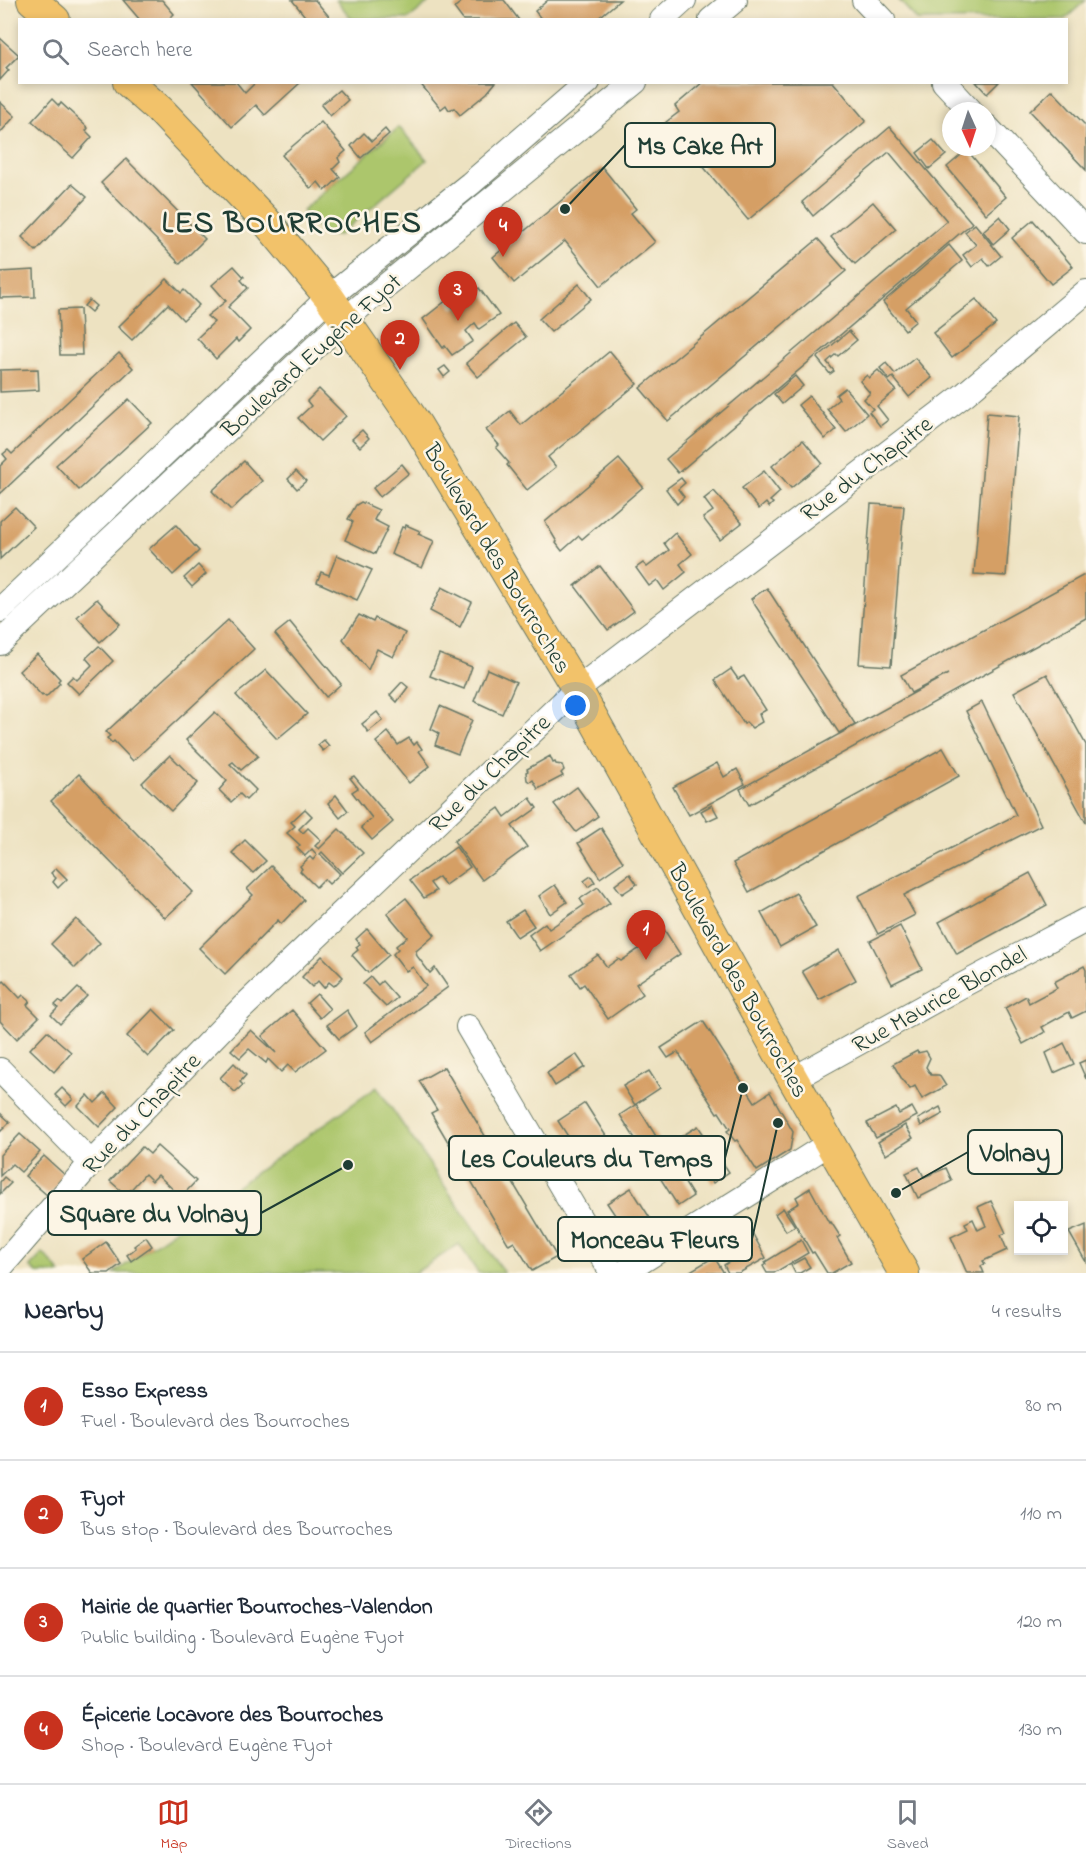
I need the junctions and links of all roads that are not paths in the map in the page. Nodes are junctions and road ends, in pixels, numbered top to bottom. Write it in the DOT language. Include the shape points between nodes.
graph roads {
  1 [pos="32,0"];
  2 [pos="684,0"];
  3 [pos="735,0"];
  4 [pos="864,0"];
  5 [pos="53,18"];
  6 [pos="664,18"];
  7 [pos="713,18"];
  8 [pos="881,18"];
  9 [pos="130,84"];
  10 [pos="586,84"];
  11 [pos="632,84"];
  12 [pos="946,84"];
  13 [pos="963,102"];
  14 [pos="996,137"];
  15 [pos="1086,232"];
  16 [pos="1086,292"];
  17 [pos="337,308"];
  18 [pos="0,610"];
  19 [pos="0,643"];
  20 [pos="577,689"];
  21 [pos="1086,920"];
  22 [pos="468,1027"];
  23 [pos="0,1070"];
  24 [pos="793,1079"];
  25 [pos="830,1143"];
  26 [pos="91,1163"];
  27 [pos="0,1268"];
  28 [pos="612,1273"];
  29 [pos="624,1273"];
  30 [pos="904,1273"];
  1 -- 5 [label="main road"];
  2 -- 6 [label="street"];
  3 -- 7 [label="street"];
  4 -- 8 [label="street"];
  9 -- 17 [label="main road, Boulevard des Bourroches" via="265,220"];
  10 -- 17 [label="street, Boulevard Eugène Fyot"];
  11 -- 17 [label="street, Boulevard Eugène Fyot"];
  12 -- 13 [label="street"];
  14 -- 15 [label="street"];
  16 -- 20 [label="street, Rue du Chapitre" via="965,394"];
  17 -- 18 [label="street, Boulevard Eugène Fyot"];
  17 -- 19 [label="street, Boulevard Eugène Fyot"];
  17 -- 20 [label="main road, Boulevard des Bourroches" via="417,425"];
  20 -- 24 [label="main road, Boulevard des Bourroches"];
  20 -- 26 [label="street, Rue du Chapitre" via="242,1008"];
  21 -- 24 [label="street, Rue Maurice Blondel"];
  22 -- 28 [label="street"];
  23 -- 26 [label="street"];
  24 -- 25 [label="main road, Boulevard des Bourroches"];
  25 -- 29 [label="street"];
  25 -- 30 [label="main road, Boulevard des Bourroches"];
  26 -- 27 [label="street, Rue du Chapitre"];
}
